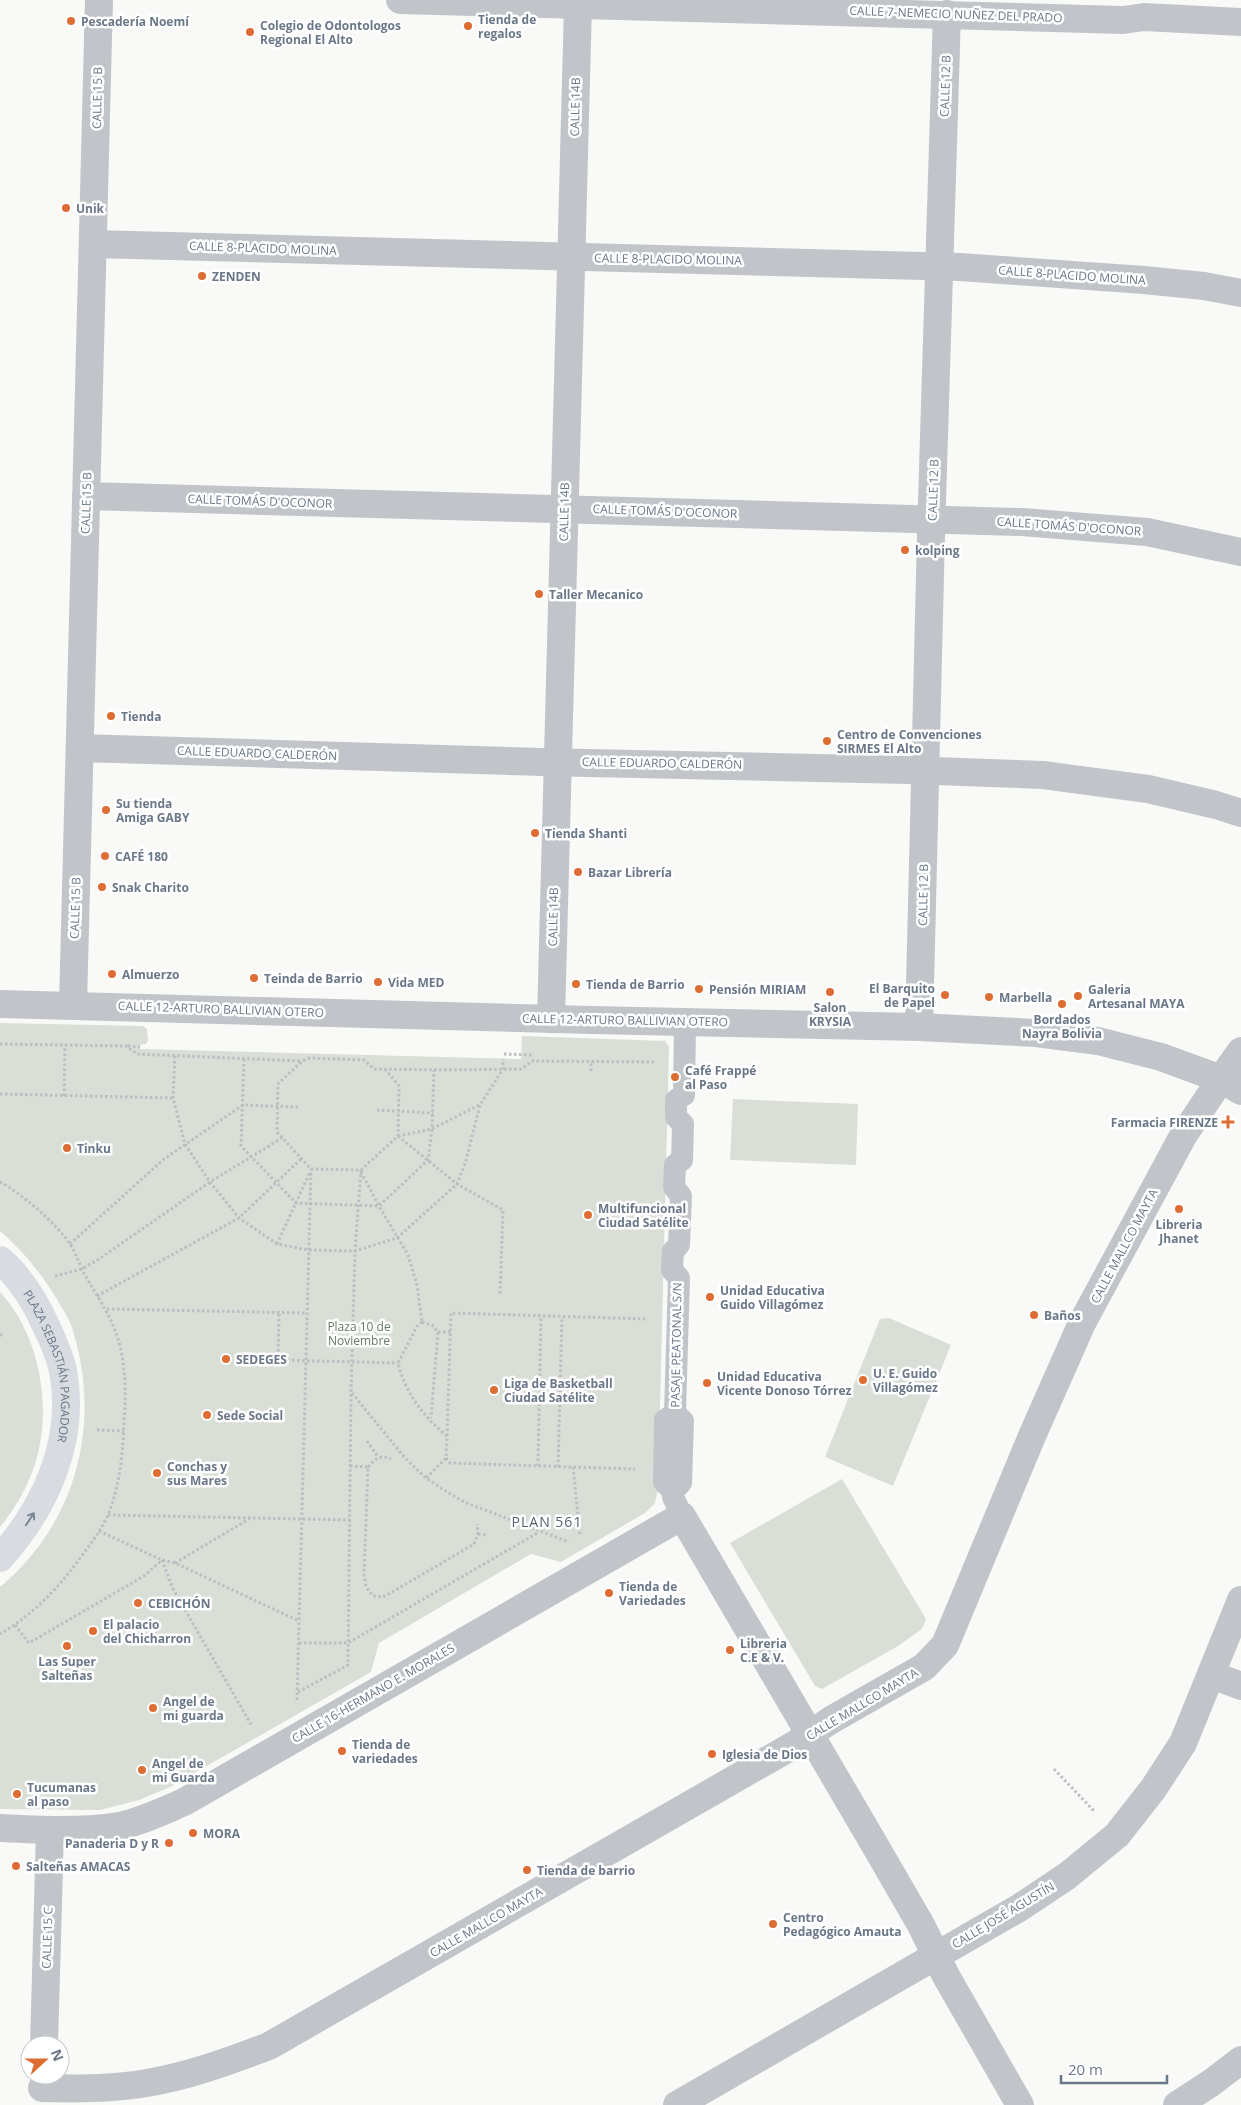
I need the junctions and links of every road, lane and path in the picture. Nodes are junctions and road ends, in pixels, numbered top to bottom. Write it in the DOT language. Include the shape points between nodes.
graph roads {
  1 [pos="99,0"];
  2 [pos="400,0"];
  3 [pos="578,5"];
  4 [pos="947,14"];
  5 [pos="1123,20"];
  6 [pos="1241,22"];
  7 [pos="1241,38"];
  8 [pos="93,244"];
  9 [pos="571,257"];
  10 [pos="939,266"];
  11 [pos="1241,293"];
  12 [pos="86,496"];
  13 [pos="563,509"];
  14 [pos="932,519"];
  15 [pos="1241,552"];
  16 [pos="80,748"];
  17 [pos="557,762"];
  18 [pos="927,771"];
  19 [pos="1241,813"];
  20 [pos="0,1004"];
  21 [pos="72,1005"];
  22 [pos="551,1019"];
  23 [pos="685,1022"];
  24 [pos="919,1027"];
  25 [pos="0,1044"];
  26 [pos="65,1044"];
  27 [pos="126,1046"];
  28 [pos="140,1047"];
  29 [pos="1241,1051"];
  30 [pos="532,1055"];
  31 [pos="175,1056"];
  32 [pos="244,1059"];
  33 [pos="302,1061"];
  34 [pos="591,1062"];
  35 [pos="643,1062"];
  36 [pos="385,1069"];
  37 [pos="503,1069"];
  38 [pos="434,1070"];
  39 [pos="591,1071"];
  40 [pos="1231,1085"];
  41 [pos="0,1094"];
  42 [pos="64,1096"];
  43 [pos="173,1098"];
  44 [pos="243,1105"];
  45 [pos="480,1105"];
  46 [pos="278,1106"];
  47 [pos="298,1107"];
  48 [pos="377,1110"];
  49 [pos="398,1111"];
  50 [pos="433,1113"];
  51 [pos="432,1129"];
  52 [pos="398,1136"];
  53 [pos="282,1138"];
  54 [pos="185,1144"];
  55 [pos="252,1157"];
  56 [pos="302,1158"];
  57 [pos="428,1160"];
  58 [pos="311,1169"];
  59 [pos="361,1170"];
  60 [pos="0,1182"];
  61 [pos="210,1182"];
  62 [pos="276,1182"];
  63 [pos="457,1184"];
  64 [pos="296,1203"];
  65 [pos="310,1204"];
  66 [pos="359,1206"];
  67 [pos="379,1206"];
  68 [pos="239,1218"];
  69 [pos="397,1238"];
  70 [pos="70,1244"];
  71 [pos="277,1244"];
  72 [pos="309,1250"];
  73 [pos="356,1251"];
  74 [pos="0,1260"];
  75 [pos="82,1269"];
  76 [pos="54,1276"];
  77 [pos="500,1295"];
  78 [pos="97,1296"];
  79 [pos="107,1310"];
  80 [pos="279,1314"];
  81 [pos="306,1314"];
  82 [pos="541,1316"];
  83 [pos="562,1317"];
  84 [pos="665,1320"];
  85 [pos="422,1322"];
  86 [pos="438,1332"];
  87 [pos="451,1332"];
  88 [pos="305,1360"];
  89 [pos="352,1362"];
  90 [pos="398,1364"];
  91 [pos="351,1392"];
  92 [pos="675,1413"];
  93 [pos="430,1419"];
  94 [pos="94,1430"];
  95 [pos="124,1431"];
  96 [pos="447,1436"];
  97 [pos="367,1441"];
  98 [pos="378,1458"];
  99 [pos="391,1458"];
  100 [pos="446,1458"];
  101 [pos="350,1466"];
  102 [pos="538,1466"];
  103 [pos="368,1467"];
  104 [pos="558,1467"];
  105 [pos="573,1468"];
  106 [pos="654,1470"];
  107 [pos="426,1478"];
  108 [pos="676,1501"];
  109 [pos="108,1515"];
  110 [pos="250,1519"];
  111 [pos="302,1519"];
  112 [pos="350,1520"];
  113 [pos="477,1524"];
  114 [pos="360,1528"];
  115 [pos="365,1528"];
  116 [pos="99,1531"];
  117 [pos="540,1532"];
  118 [pos="478,1534"];
  119 [pos="486,1534"];
  120 [pos="0,1558"];
  121 [pos="162,1560"];
  122 [pos="175,1564"];
  123 [pos="373,1596"];
  124 [pos="1241,1600"];
  125 [pos="369,1602"];
  126 [pos="299,1621"];
  127 [pos="15,1625"];
  128 [pos="0,1634"];
  129 [pos="299,1643"];
  130 [pos="348,1643"];
  131 [pos="1212,1675"];
  132 [pos="1241,1686"];
  133 [pos="244,1732"];
  134 [pos="810,1734"];
  135 [pos="1054,1769"];
  136 [pos="1096,1814"];
  137 [pos="0,1828"];
  138 [pos="50,1831"];
  139 [pos="935,1955"];
  140 [pos="44,2035"];
  141 [pos="1241,2060"];
  142 [pos="42,2089"];
  143 [pos="677,2105"];
  144 [pos="1020,2105"];
  145 [pos="1177,2105"];
  1 -- 8 [label="street, CALLE 15 B"];
  2 -- 3 [label="street, CALLE 7-NEMECIO NUÑEZ DEL PRADO"];
  3 -- 4 [label="street, CALLE 7-NEMECIO NUÑEZ DEL PRADO"];
  3 -- 9 [label="street, CALLE 14B"];
  4 -- 5 [label="street, CALLE 7-NEMECIO NUÑEZ DEL PRADO"];
  4 -- 10 [label="street, CALLE 12 B"];
  5 -- 6 [label="street, CALLE 7-NEMECIO NUÑEZ DEL PRADO" via="1144,17"];
  5 -- 7 [label="street"];
  8 -- 9 [label="street, CALLE 8-PLACIDO MOLINA"];
  8 -- 12 [label="street, CALLE 15 B"];
  9 -- 10 [label="street, CALLE 8-PLACIDO MOLINA"];
  9 -- 13 [label="street, CALLE 14B"];
  10 -- 11 [label="street, CALLE 8-PLACIDO MOLINA" via="1144,280"];
  10 -- 14 [label="street, CALLE 12 B"];
  12 -- 13 [label="street, CALLE TOMÁS D'OCONOR"];
  12 -- 16 [label="street, CALLE 15 B"];
  13 -- 14 [label="street, CALLE TOMÁS D'OCONOR"];
  13 -- 17 [label="street, CALLE 14B"];
  14 -- 15 [label="street, CALLE TOMÁS D'OCONOR" via="1054,523 1147,532"];
  14 -- 18 [label="street, CALLE 12 B"];
  16 -- 17 [label="street, CALLE EDUARDO CALDERÓN"];
  16 -- 21 [label="street, CALLE 15 B"];
  17 -- 18 [label="street, CALLE EDUARDO CALDERÓN"];
  17 -- 22 [label="street, CALLE 14B"];
  18 -- 19 [label="street, CALLE EDUARDO CALDERÓN" via="1043,775 1117,784"];
  18 -- 24 [label="street, CALLE 12 B"];
  20 -- 21 [label="street, CALLE 12-ARTURO BALLIVIAN OTERO"];
  21 -- 22 [label="street, CALLE 12-ARTURO BALLIVIAN OTERO"];
  22 -- 23 [label="street, CALLE 12-ARTURO BALLIVIAN OTERO"];
  23 -- 24 [label="street, CALLE 12-ARTURO BALLIVIAN OTERO"];
  23 -- 84 [label="street, PASAJE PEATONAL S/N" via="677,1062 684,1096 676,1100 676,1117 683,1124 682,1160 675,1165 674,1187 680,1244 673,1251 672,1270 678,1278"];
  24 -- 40 [label="street, CALLE 12-ARTURO BALLIVIAN OTERO" via="1036,1033 1098,1041 1161,1057"];
  25 -- 26 [label="path"];
  26 -- 27 [label="path"];
  26 -- 42 [label="path"];
  27 -- 28 [label="path"];
  27 -- 31 [label="path" via="137,1054"];
  29 -- 40 [label="street, CALLE MALLCO MAYTA"];
  30 -- 37 [label="path" via="504,1057"];
  31 -- 32 [label="path"];
  31 -- 43 [label="path"];
  32 -- 33 [label="path"];
  32 -- 44 [label="path"];
  33 -- 36 [label="path" via="310,1058 364,1060 374,1069"];
  33 -- 46 [label="path" via="278,1084"];
  34 -- 35 [label="path"];
  34 -- 37 [label="path" via="532,1061 521,1069"];
  34 -- 39 [label="path"];
  36 -- 38 [label="path"];
  36 -- 49 [label="path" via="399,1086"];
  37 -- 38 [label="path"];
  37 -- 45 [label="path"];
  38 -- 50 [label="path"];
  40 -- 134 [label="street, CALLE MALLCO MAYTA" via="1183,1136 1082,1323 945,1645 924,1667"];
  41 -- 42 [label="path"];
  42 -- 43 [label="path"];
  43 -- 54 [label="path"];
  44 -- 46 [label="path"];
  44 -- 54 [label="path"];
  44 -- 55 [label="path" via="241,1146"];
  45 -- 51 [label="path"];
  45 -- 63 [label="path"];
  46 -- 47 [label="path"];
  46 -- 53 [label="path" via="277,1132"];
  48 -- 49 [label="path"];
  49 -- 50 [label="path"];
  49 -- 52 [label="path"];
  50 -- 51 [label="path"];
  51 -- 52 [label="path"];
  51 -- 57 [label="path"];
  52 -- 57 [label="path"];
  52 -- 59 [label="path"];
  53 -- 55 [label="path"];
  53 -- 56 [label="path"];
  54 -- 61 [label="path"];
  54 -- 70 [label="path"];
  55 -- 61 [label="path"];
  55 -- 62 [label="path"];
  56 -- 58 [label="path"];
  56 -- 62 [label="path"];
  57 -- 63 [label="path"];
  57 -- 67 [label="path"];
  58 -- 59 [label="path"];
  58 -- 64 [label="path"];
  58 -- 65 [label="path"];
  59 -- 66 [label="path"];
  59 -- 67 [label="path"];
  60 -- 70 [label="path" via="15,1190"];
  61 -- 68 [label="path"];
  61 -- 75 [label="path"];
  62 -- 64 [label="path"];
  62 -- 68 [label="path"];
  63 -- 69 [label="path"];
  63 -- 77 [label="path" via="502,1210"];
  64 -- 65 [label="path"];
  64 -- 71 [label="path"];
  65 -- 66 [label="path"];
  65 -- 72 [label="path"];
  66 -- 67 [label="path"];
  66 -- 73 [label="path"];
  67 -- 69 [label="path"];
  68 -- 71 [label="path"];
  68 -- 78 [label="path"];
  69 -- 73 [label="path"];
  69 -- 85 [label="path" via="408,1255 417,1285"];
  70 -- 75 [label="path"];
  71 -- 72 [label="path"];
  72 -- 73 [label="path"];
  72 -- 81 [label="path"];
  73 -- 89 [label="path"];
  120 -- 74 [label="main road, PLAZA SEBASTIÁN PAGADOR, one-way" via="34,1514 48,1487 58,1458 66,1399 62,1370 42,1315 27,1291"];
  75 -- 76 [label="path"];
  75 -- 78 [label="path"];
  78 -- 79 [label="path"];
  79 -- 80 [label="path"];
  79 -- 95 [label="path" via="120,1345 126,1382"];
  80 -- 81 [label="path"];
  80 -- 88 [label="path" via="278,1360"];
  81 -- 88 [label="path"];
  82 -- 83 [label="path"];
  82 -- 87 [label="path" via="451,1313"];
  82 -- 102 [label="path"];
  83 -- 84 [label="path"];
  83 -- 104 [label="path"];
  84 -- 92 [label="street, PASAJE PEATONAL S/N"];
  85 -- 86 [label="path" via="432,1325"];
  85 -- 90 [label="path"];
  86 -- 87 [label="path"];
  86 -- 93 [label="path"];
  87 -- 96 [label="path"];
  88 -- 89 [label="path"];
  88 -- 111 [label="path"];
  89 -- 90 [label="path"];
  89 -- 91 [label="path"];
  90 -- 93 [label="path" via="410,1394"];
  91 -- 101 [label="path"];
  91 -- 107 [label="path" via="405,1458"];
  92 -- 106 [label="street, PASAJE PEATONAL S/N" via="666,1420"];
  92 -- 108 [label="street" via="683,1421 681,1483"];
  93 -- 96 [label="path"];
  94 -- 95 [label="path"];
  95 -- 109 [label="path" via="122,1460"];
  96 -- 100 [label="path"];
  97 -- 98 [label="path"];
  98 -- 99 [label="path"];
  98 -- 103 [label="path"];
  100 -- 102 [label="path" via="450,1463"];
  100 -- 107 [label="path"];
  101 -- 103 [label="path"];
  101 -- 112 [label="path"];
  102 -- 104 [label="path"];
  103 -- 115 [label="path"];
  104 -- 105 [label="path"];
  105 -- 106 [label="path"];
  105 -- 117 [label="path" via="580,1535 568,1542"];
  106 -- 108 [label="street, PASAJE PEATONAL S/N"];
  107 -- 117 [label="path" via="464,1502"];
  108 -- 134 [label="street"];
  108 -- 138 [label="street, CALLE 16-HERMANO E. MORALES" via="184,1802 120,1826"];
  109 -- 110 [label="path"];
  109 -- 116 [label="path"];
  110 -- 111 [label="path"];
  110 -- 122 [label="path"];
  111 -- 112 [label="path"];
  111 -- 126 [label="path"];
  112 -- 130 [label="path"];
  113 -- 118 [label="path"];
  114 -- 115 [label="path"];
  115 -- 123 [label="path" via="364,1575 366,1587"];
  116 -- 121 [label="path"];
  116 -- 127 [label="path" via="47,1600"];
  117 -- 130 [label="path"];
  118 -- 119 [label="path"];
  118 -- 123 [label="path" via="474,1544 433,1571 383,1597"];
  121 -- 122 [label="path"];
  121 -- 127 [label="path" via="144,1576 29,1643"];
  121 -- 133 [label="path" via="172,1589 252,1727"];
  122 -- 126 [label="path"];
  123 -- 125 [label="path"];
  124 -- 131 [label="street, CALLE JOSÉ AGUSTÍN"];
  126 -- 129 [label="path"];
  127 -- 128 [label="path"];
  129 -- 130 [label="path"];
  129 -- 130 [label="path" via="298,1692 348,1665"];
  131 -- 132 [label="street"];
  131 -- 139 [label="street, CALLE JOSÉ AGUSTÍN" via="1183,1743 1153,1789 1116,1835 1067,1876 1019,1908"];
  134 -- 139 [label="street" via="921,1925"];
  134 -- 142 [label="street, CALLE MALLCO MAYTA" via="269,2046 211,2068 141,2084"];
  135 -- 136 [label="path"];
  137 -- 138 [label="street, CALLE 16-HERMANO E. MORALES"];
  138 -- 140 [label="street, CALLE 15 C"];
  139 -- 143 [label="street, CALLE JOSÉ AGUSTÍN"];
  139 -- 144 [label="street"];
  141 -- 145 [label="street"];
}
